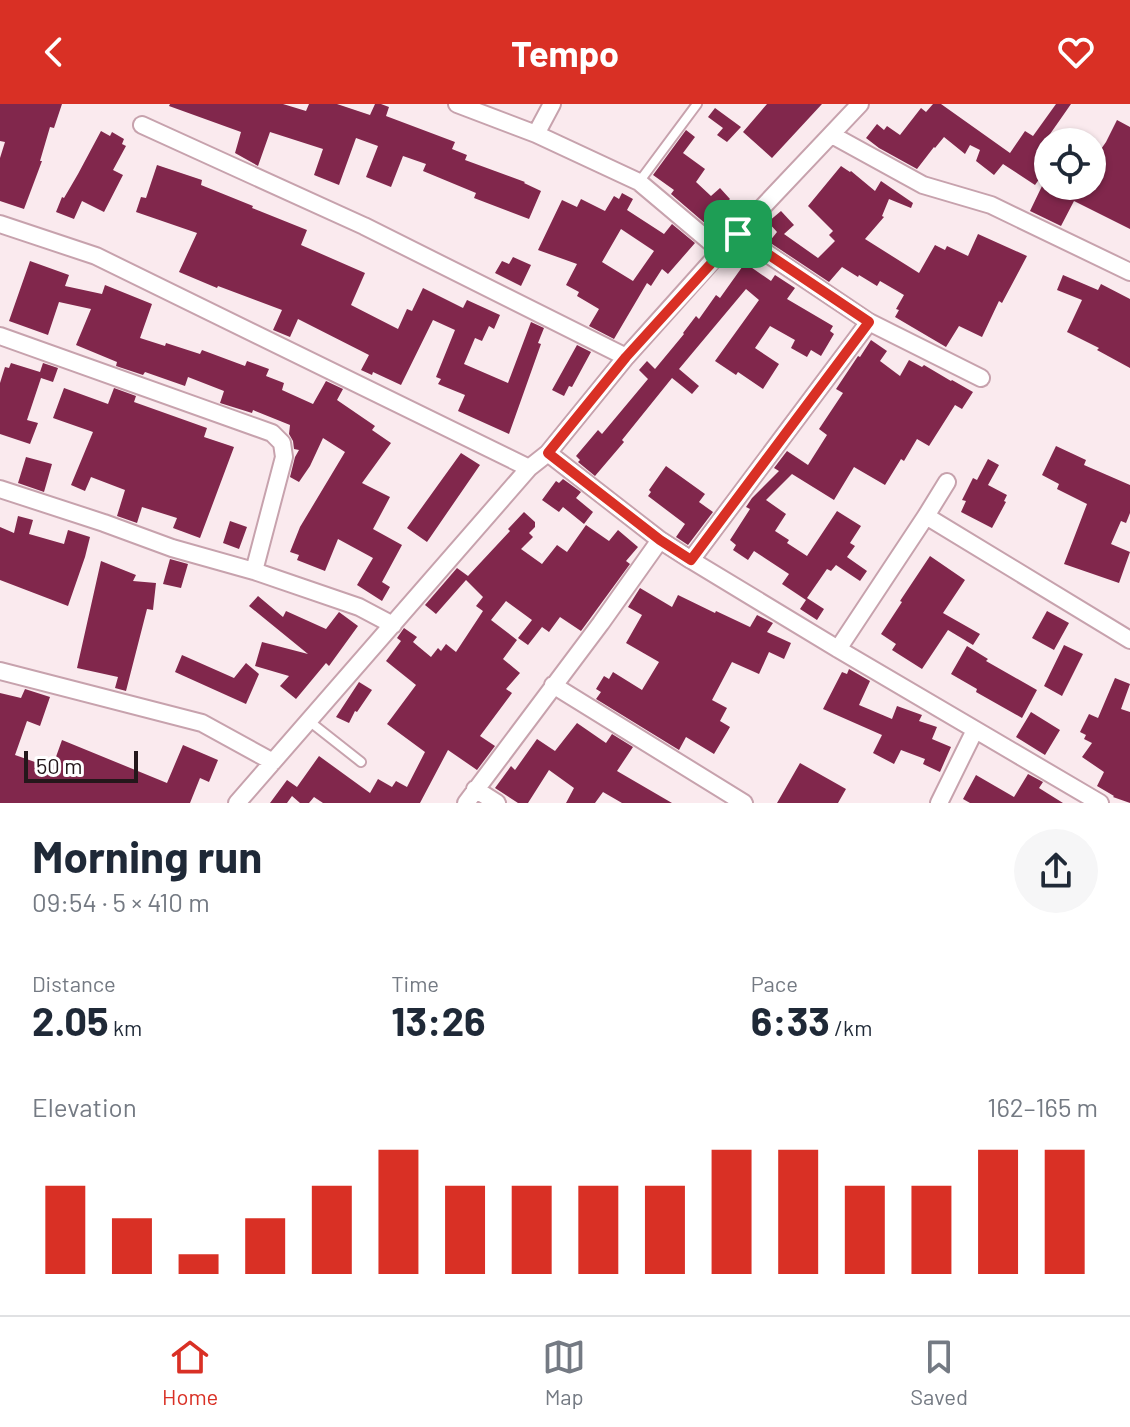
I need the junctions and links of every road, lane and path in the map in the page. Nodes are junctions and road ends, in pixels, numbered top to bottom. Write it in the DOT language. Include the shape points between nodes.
graph roads {
  1 [pos="457,104"];
  2 [pos="552,104"];
  3 [pos="697,104"];
  4 [pos="860,104"];
  5 [pos="142,125"];
  6 [pos="536,134"];
  7 [pos="832,135"];
  8 [pos="639,182"];
  9 [pos="0,224"];
  10 [pos="738,234"];
  11 [pos="721,251"];
  12 [pos="1130,272"];
  13 [pos="869,322"];
  14 [pos="0,336"];
  15 [pos="626,357"];
  16 [pos="981,378"];
  17 [pos="548,453"];
  18 [pos="529,468"];
  19 [pos="947,482"];
  20 [pos="0,489"];
  21 [pos="926,516"];
  22 [pos="660,540"];
  23 [pos="691,560"];
  24 [pos="254,571"];
  25 [pos="393,625"];
  26 [pos="1130,640"];
  27 [pos="838,649"];
  28 [pos="0,671"];
  29 [pos="553,685"];
  30 [pos="308,721"];
  31 [pos="975,730"];
  32 [pos="273,762"];
  33 [pos="361,762"];
  34 [pos="470,796"];
  35 [pos="237,803"];
  36 [pos="497,803"];
  37 [pos="744,803"];
  38 [pos="939,803"];
  39 [pos="1100,803"];
  1 -- 6 [label="street"];
  2 -- 6 [label="street"];
  3 -- 8 [label="lane"];
  4 -- 7 [label="street"];
  5 -- 15 [label="street" via="364,226"];
  6 -- 8 [label="street"];
  7 -- 10 [label="street"];
  7 -- 12 [label="street" via="923,185 991,205"];
  8 -- 11 [label="street"];
  9 -- 18 [label="street" via="96,256"];
  10 -- 11 [label="street"];
  10 -- 13 [label="street"];
  11 -- 15 [label="street"];
  13 -- 16 [label="street"];
  13 -- 23 [label="street"];
  14 -- 24 [label="street" via="272,433 282,443 284,457"];
  15 -- 17 [label="street"];
  17 -- 18 [label="street"];
  17 -- 22 [label="street"];
  18 -- 25 [label="street"];
  19 -- 21 [label="street"];
  20 -- 24 [label="street"];
  21 -- 26 [label="street"];
  21 -- 27 [label="street"];
  22 -- 23 [label="street"];
  22 -- 29 [label="street"];
  23 -- 27 [label="street"];
  24 -- 25 [label="street" via="359,607"];
  25 -- 30 [label="street"];
  27 -- 31 [label="street"];
  28 -- 32 [label="street" via="202,723"];
  29 -- 34 [label="street"];
  29 -- 37 [label="street"];
  30 -- 32 [label="street"];
  30 -- 33 [label="lane"];
  31 -- 38 [label="street"];
  31 -- 39 [label="street"];
  32 -- 35 [label="street"];
  34 -- 36 [label="street"];
}
